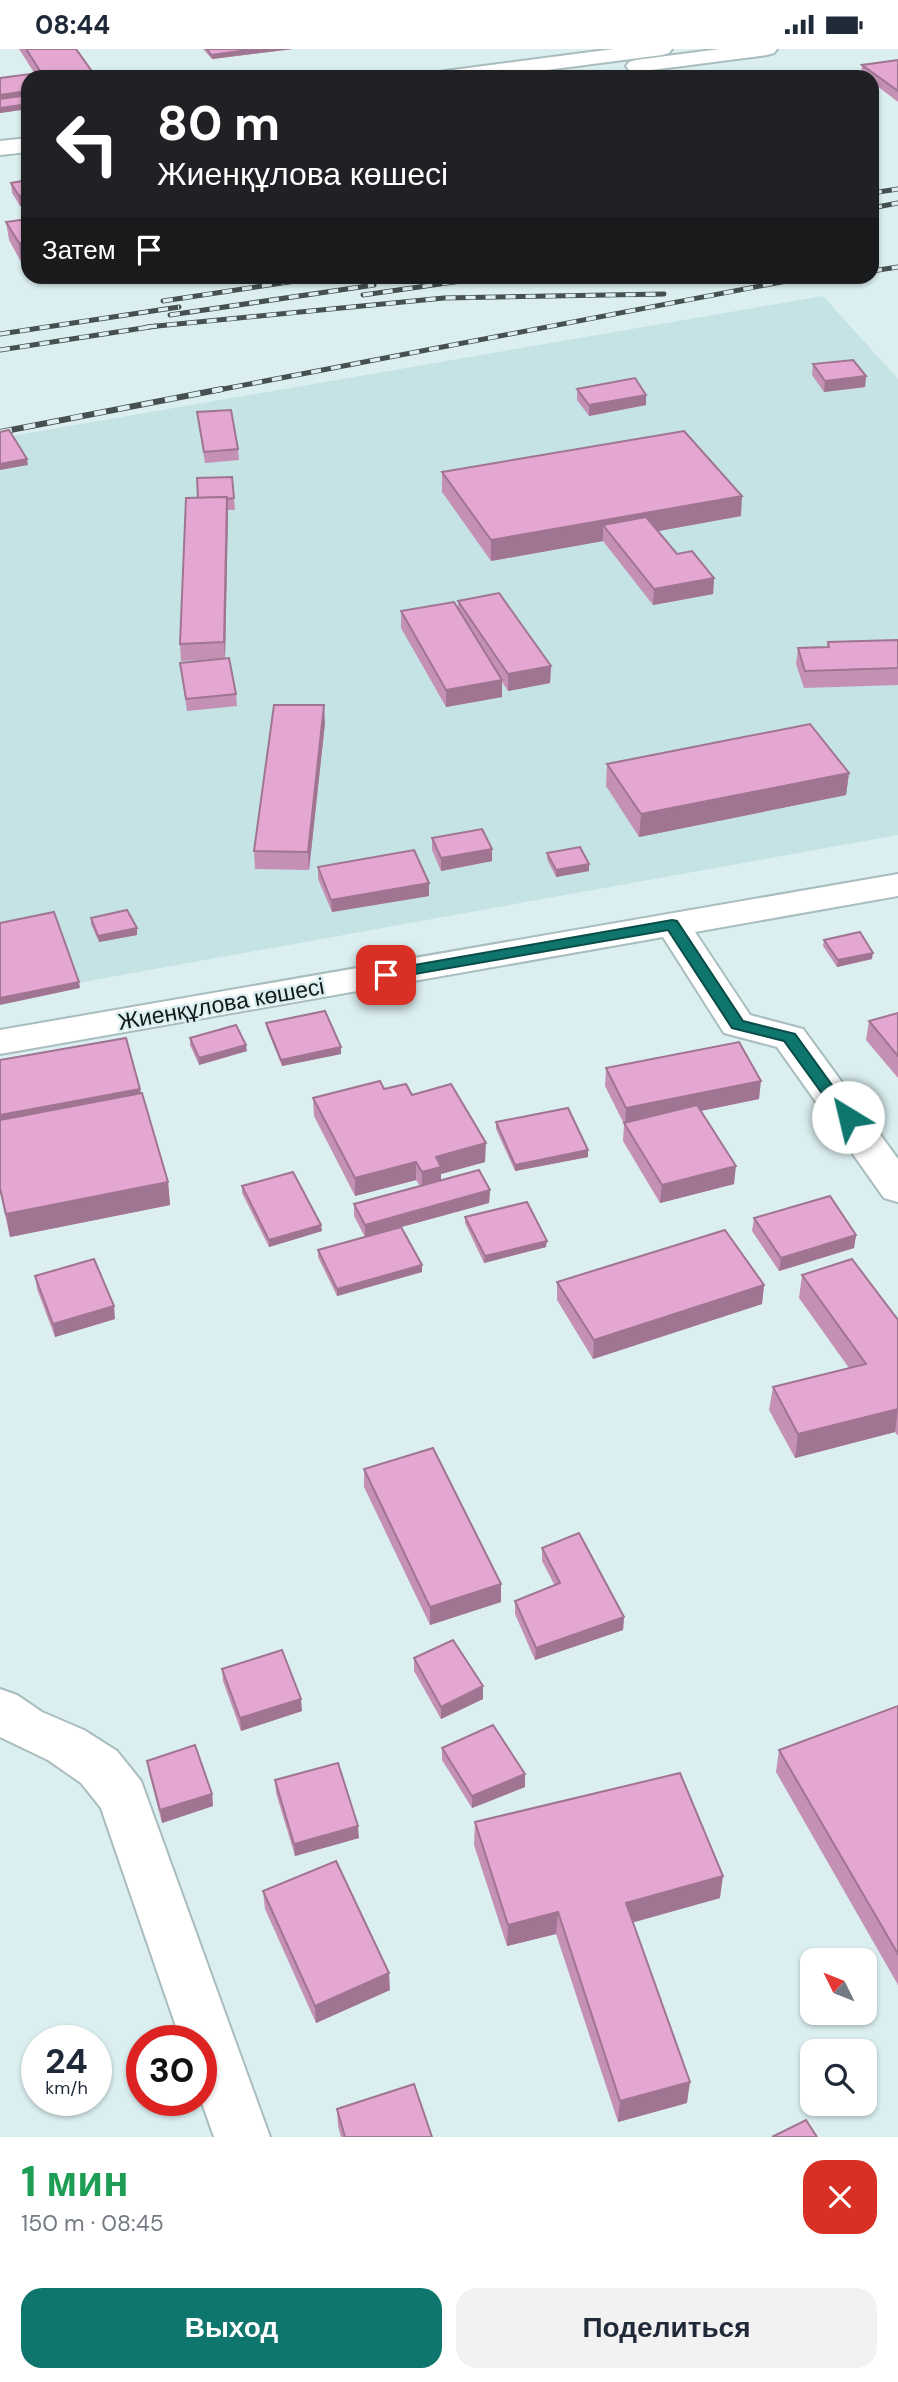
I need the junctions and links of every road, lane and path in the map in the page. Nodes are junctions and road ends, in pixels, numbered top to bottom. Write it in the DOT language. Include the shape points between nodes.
graph roads {
  1 [pos="662,49"];
  2 [pos="767,49"];
  3 [pos="498,70"];
  4 [pos="607,70"];
  5 [pos="21,132"];
  6 [pos="0,134"];
  7 [pos="21,146"];
  8 [pos="0,148"];
  9 [pos="898,885"];
  10 [pos="672,925"];
  11 [pos="0,1042"];
  12 [pos="898,1188"];
  13 [pos="0,1710"];
  14 [pos="242,2137"];
  1 -- 3 [label="street"];
  2 -- 4 [label="street"];
  5 -- 6 [label="street"];
  7 -- 8 [label="street"];
  9 -- 10 [label="street, Жиенқұлова көшесі"];
  10 -- 11 [label="street, Жиенқұлова көшесі"];
  10 -- 12 [label="street" via="737,1024 790,1038"];
  13 -- 14 [label="street" via="99,1767 122,1797"];
}
